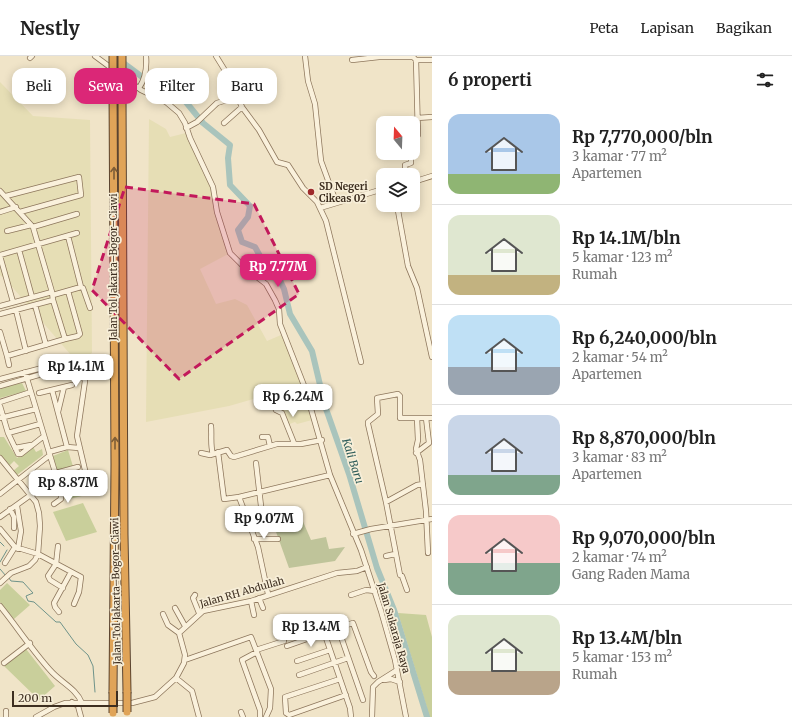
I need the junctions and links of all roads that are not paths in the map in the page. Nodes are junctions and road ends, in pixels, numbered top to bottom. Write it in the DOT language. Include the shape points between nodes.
graph roads {
  1 [pos="95,56"];
  2 [pos="113,56"];
  3 [pos="122,56"];
  4 [pos="146,56"];
  5 [pos="216,56"];
  6 [pos="304,56"];
  7 [pos="352,60"];
  8 [pos="416,60"];
  9 [pos="432,60"];
  10 [pos="223,68"];
  11 [pos="139,88"];
  12 [pos="217,103"];
  13 [pos="240,104"];
  14 [pos="242,107"];
  15 [pos="417,116"];
  16 [pos="432,117"];
  17 [pos="420,118"];
  18 [pos="224,123"];
  19 [pos="186,128"];
  20 [pos="411,160"];
  21 [pos="405,168"];
  22 [pos="432,176"];
  23 [pos="420,180"];
  24 [pos="0,191"];
  25 [pos="376,192"];
  26 [pos="6,196"];
  27 [pos="336,202"];
  28 [pos="16,207"];
  29 [pos="320,208"];
  30 [pos="0,212"];
  31 [pos="20,212"];
  32 [pos="398,212"];
  33 [pos="77,214"];
  34 [pos="32,226"];
  35 [pos="7,232"];
  36 [pos="77,233"];
  37 [pos="68,236"];
  38 [pos="38,244"];
  39 [pos="19,250"];
  40 [pos="0,256"];
  41 [pos="81,287"];
  42 [pos="68,291"];
  43 [pos="53,296"];
  44 [pos="32,297"];
  45 [pos="13,302"];
  46 [pos="35,305"];
  47 [pos="0,306"];
  48 [pos="90,308"];
  49 [pos="124,309"];
  50 [pos="16,310"];
  51 [pos="115,310"];
  52 [pos="0,314"];
  53 [pos="0,332"];
  54 [pos="65,339"];
  55 [pos="46,345"];
  56 [pos="26,351"];
  57 [pos="7,356"];
  58 [pos="432,357"];
  59 [pos="80,358"];
  60 [pos="361,362"];
  61 [pos="9,365"];
  62 [pos="25,372"];
  63 [pos="27,378"];
  64 [pos="0,379"];
  65 [pos="72,384"];
  66 [pos="0,386"];
  67 [pos="64,386"];
  68 [pos="52,390"];
  69 [pos="31,392"];
  70 [pos="39,393"];
  71 [pos="0,402"];
  72 [pos="273,403"];
  73 [pos="0,406"];
  74 [pos="36,409"];
  75 [pos="58,412"];
  76 [pos="2,418"];
  77 [pos="417,418"];
  78 [pos="426,418"];
  79 [pos="432,418"];
  80 [pos="40,424"];
  81 [pos="211,426"];
  82 [pos="8,433"];
  83 [pos="44,436"];
  84 [pos="262,437"];
  85 [pos="322,440"];
  86 [pos="294,443"];
  87 [pos="270,446"];
  88 [pos="67,447"];
  89 [pos="79,448"];
  90 [pos="200,453"];
  91 [pos="215,453"];
  92 [pos="416,453"];
  93 [pos="50,454"];
  94 [pos="0,458"];
  95 [pos="256,462"];
  96 [pos="1,464"];
  97 [pos="78,467"];
  98 [pos="56,474"];
  99 [pos="330,475"];
  100 [pos="19,479"];
  101 [pos="423,484"];
  102 [pos="82,486"];
  103 [pos="89,487"];
  104 [pos="61,492"];
  105 [pos="260,492"];
  106 [pos="0,494"];
  107 [pos="31,495"];
  108 [pos="239,497"];
  109 [pos="386,502"];
  110 [pos="54,504"];
  111 [pos="17,506"];
  112 [pos="261,506"];
  113 [pos="10,509"];
  114 [pos="0,517"];
  115 [pos="430,520"];
  116 [pos="390,526"];
  117 [pos="14,528"];
  118 [pos="0,529"];
  119 [pos="353,534"];
  120 [pos="254,539"];
  121 [pos="278,539"];
  122 [pos="58,546"];
  123 [pos="16,548"];
  124 [pos="428,553"];
  125 [pos="38,554"];
  126 [pos="396,554"];
  127 [pos="386,556"];
  128 [pos="5,563"];
  129 [pos="56,564"];
  130 [pos="367,567"];
  131 [pos="71,572"];
  132 [pos="0,583"];
  133 [pos="62,588"];
  134 [pos="407,590"];
  135 [pos="375,591"];
  136 [pos="268,594"];
  137 [pos="195,595"];
  138 [pos="351,595"];
  139 [pos="259,598"];
  140 [pos="251,601"];
  141 [pos="74,604"];
  142 [pos="0,606"];
  143 [pos="175,608"];
  144 [pos="263,608"];
  145 [pos="59,612"];
  146 [pos="199,613"];
  147 [pos="163,614"];
  148 [pos="254,615"];
  149 [pos="185,626"];
  150 [pos="338,628"];
  151 [pos="179,633"];
  152 [pos="324,633"];
  153 [pos="284,641"];
  154 [pos="30,643"];
  155 [pos="287,646"];
  156 [pos="330,650"];
  157 [pos="256,651"];
  158 [pos="348,658"];
  159 [pos="185,660"];
  160 [pos="297,661"];
  161 [pos="4,663"];
  162 [pos="335,663"];
  163 [pos="398,670"];
  164 [pos="299,675"];
  165 [pos="374,676"];
  166 [pos="176,678"];
  167 [pos="340,678"];
  168 [pos="382,680"];
  169 [pos="400,682"];
  170 [pos="346,695"];
  171 [pos="363,700"];
  172 [pos="72,702"];
  173 [pos="82,703"];
  174 [pos="6,711"];
  175 [pos="127,714"];
  176 [pos="113,715"];
  177 [pos="6,717"];
  178 [pos="36,717"];
  179 [pos="81,717"];
  180 [pos="199,717"];
  181 [pos="260,717"];
  182 [pos="266,717"];
  183 [pos="351,717"];
  184 [pos="372,717"];
  185 [pos="406,717"];
  1 -- 11 [label="street, Jalan Sukaraja Raya"];
  51 -- 2 [label="highway, Jalan Tol Jakarta–Bogor–Ciawi, one-way, bridge"];
  3 -- 49 [label="highway, Jalan Tol Jakarta–Bogor–Ciawi, bridge"];
  4 -- 11 [label="street" via="146,74"];
  5 -- 10 [label="street"];
  6 -- 27 [label="street" via="315,104 321,161"];
  7 -- 8 [label="street" via="379,57 413,57"];
  8 -- 9 [label="street"];
  8 -- 15 [label="street"];
  11 -- 19 [label="street, Jalan Sukaraja Raya" via="171,105 179,113"];
  12 -- 19 [label="street" via="197,122"];
  13 -- 14 [label="street"];
  14 -- 18 [label="street"];
  14 -- 29 [label="street" via="277,162 288,165"];
  16 -- 17 [label="street"];
  19 -- 85 [label="street, Jalan Sukaraja Raya" via="213,187 217,212 230,253 266,284 279,309 280,324 299,368"];
  20 -- 21 [label="street"];
  22 -- 23 [label="street"];
  24 -- 26 [label="street"];
  25 -- 27 [label="street"];
  26 -- 28 [label="street"];
  26 -- 31 [label="street" via="79,177 82,195"];
  27 -- 29 [label="street"];
  28 -- 30 [label="street"];
  28 -- 31 [label="street"];
  29 -- 60 [label="street" via="330,234"];
  31 -- 34 [label="street"];
  32 -- 58 [label="street" via="408,266 416,288"];
  33 -- 34 [label="street"];
  34 -- 35 [label="street"];
  34 -- 38 [label="street"];
  36 -- 37 [label="street"];
  37 -- 38 [label="street"];
  37 -- 41 [label="street"];
  38 -- 39 [label="street"];
  38 -- 43 [label="street"];
  39 -- 40 [label="street"];
  39 -- 44 [label="street"];
  40 -- 45 [label="street"];
  41 -- 42 [label="street"];
  41 -- 48 [label="street"];
  42 -- 43 [label="street"];
  42 -- 54 [label="street" via="80,334"];
  43 -- 44 [label="street"];
  43 -- 46 [label="street"];
  43 -- 54 [label="street"];
  44 -- 45 [label="street"];
  45 -- 47 [label="street"];
  46 -- 50 [label="street"];
  46 -- 55 [label="street"];
  49 -- 51 [label="highway"];
  49 -- 175 [label="highway, Jalan Tol Jakarta–Bogor–Ciawi, bridge"];
  50 -- 52 [label="street"];
  50 -- 56 [label="street"];
  176 -- 51 [label="highway, Jalan Tol Jakarta–Bogor–Ciawi, one-way, bridge"];
  53 -- 57 [label="street"];
  54 -- 55 [label="street"];
  55 -- 56 [label="street"];
  56 -- 57 [label="street"];
  57 -- 61 [label="street"];
  59 -- 62 [label="street"];
  62 -- 63 [label="street"];
  62 -- 64 [label="street"];
  63 -- 66 [label="street"];
  63 -- 69 [label="street"];
  63 -- 89 [label="street" via="73,365 80,367 86,381 77,430"];
  65 -- 67 [label="street"];
  67 -- 68 [label="street"];
  67 -- 75 [label="street"];
  68 -- 70 [label="street"];
  68 -- 75 [label="street"];
  69 -- 71 [label="street"];
  69 -- 74 [label="street"];
  72 -- 86 [label="street" via="276,410 282,413"];
  73 -- 76 [label="street"];
  74 -- 76 [label="street"];
  74 -- 80 [label="street"];
  75 -- 88 [label="street"];
  76 -- 82 [label="street"];
  77 -- 78 [label="street"];
  77 -- 92 [label="street"];
  77 -- 109 [label="street" via="400,418 399,394 379,397 376,400 378,414 368,422 368,433"];
  78 -- 79 [label="street"];
  78 -- 92 [label="street" via="429,443"];
  80 -- 82 [label="street"];
  80 -- 83 [label="street"];
  81 -- 91 [label="street" via="211,445"];
  82 -- 83 [label="street" via="15,448 32,444"];
  83 -- 93 [label="street"];
  84 -- 87 [label="street" via="268,437"];
  85 -- 86 [label="street"];
  85 -- 99 [label="street, Jalan Sukaraja Raya"];
  86 -- 87 [label="street"];
  87 -- 91 [label="street" via="234,457 226,450"];
  88 -- 89 [label="street"];
  88 -- 93 [label="street"];
  89 -- 103 [label="street"];
  90 -- 91 [label="street"];
  91 -- 108 [label="street" via="224,498"];
  92 -- 101 [label="street" via="420,460"];
  93 -- 98 [label="street"];
  93 -- 100 [label="street"];
  94 -- 96 [label="street"];
  95 -- 105 [label="street"];
  96 -- 100 [label="street"];
  97 -- 98 [label="street"];
  98 -- 104 [label="street"];
  98 -- 107 [label="street"];
  99 -- 105 [label="street"];
  99 -- 119 [label="street, Jalan Sukaraja Raya"];
  100 -- 106 [label="street"];
  100 -- 107 [label="street"];
  101 -- 109 [label="street"];
  101 -- 115 [label="street"];
  102 -- 104 [label="street"];
  104 -- 110 [label="street" via="61,498"];
  105 -- 108 [label="street"];
  105 -- 112 [label="street"];
  107 -- 111 [label="street"];
  107 -- 125 [label="street" via="39,513"];
  108 -- 120 [label="street"];
  109 -- 116 [label="street"];
  111 -- 113 [label="street"];
  111 -- 123 [label="street" via="21,531"];
  113 -- 114 [label="street"];
  113 -- 117 [label="street" via="14,517"];
  115 -- 116 [label="street"];
  115 -- 124 [label="street"];
  116 -- 119 [label="street"];
  116 -- 126 [label="street"];
  118 -- 123 [label="street"];
  119 -- 130 [label="street, Jalan Sukaraja Raya"];
  120 -- 121 [label="street"];
  120 -- 136 [label="street"];
  122 -- 129 [label="street"];
  123 -- 125 [label="street"];
  123 -- 128 [label="street"];
  125 -- 129 [label="street"];
  125 -- 132 [label="street" via="29,566 11,573"];
  126 -- 127 [label="street"];
  126 -- 134 [label="street" via="400,575"];
  129 -- 131 [label="street"];
  129 -- 133 [label="street" via="49,578"];
  130 -- 135 [label="street, Jalan Sukaraja Raya"];
  130 -- 136 [label="street, Jalan RH Abdullah" via="337,573"];
  131 -- 133 [label="street"];
  131 -- 141 [label="street" via="82,578"];
  133 -- 145 [label="street" via="54,603"];
  135 -- 138 [label="street" via="366,590"];
  135 -- 163 [label="street, Jalan Sukaraja Raya"];
  136 -- 139 [label="street, Jalan RH Abdullah"];
  137 -- 146 [label="street" via="193,598"];
  139 -- 140 [label="street, Jalan RH Abdullah"];
  139 -- 144 [label="street"];
  140 -- 146 [label="street, Jalan RH Abdullah"];
  140 -- 148 [label="street"];
  142 -- 154 [label="street"];
  143 -- 149 [label="street"];
  146 -- 149 [label="street, Jalan RH Abdullah"];
  147 -- 151 [label="street" via="168,625"];
  149 -- 151 [label="street, Jalan RH Abdullah"];
  150 -- 152 [label="street"];
  150 -- 158 [label="street"];
  150 -- 165 [label="street" via="353,623"];
  151 -- 159 [label="street"];
  152 -- 155 [label="street"];
  152 -- 156 [label="street"];
  153 -- 157 [label="street"];
  154 -- 161 [label="street"];
  154 -- 173 [label="street" via="49,669 77,693"];
  156 -- 160 [label="street"];
  156 -- 162 [label="street"];
  157 -- 159 [label="street" via="251,637"];
  157 -- 181 [label="street" via="242,660 260,710"];
  157 -- 182 [label="street" via="271,689 270,708"];
  158 -- 162 [label="street"];
  158 -- 171 [label="street"];
  159 -- 166 [label="street"];
  162 -- 164 [label="street"];
  162 -- 167 [label="street"];
  163 -- 168 [label="street"];
  163 -- 169 [label="street, Jalan Sukaraja Raya"];
  166 -- 173 [label="street" via="155,697 132,703"];
  166 -- 180 [label="street" via="192,691"];
  167 -- 170 [label="street"];
  167 -- 170 [label="street" via="286,696 285,711 289,714"];
  168 -- 169 [label="street"];
  168 -- 184 [label="street" via="372,689"];
  169 -- 185 [label="street, Jalan Sukaraja Raya"];
  170 -- 183 [label="street"];
  172 -- 173 [label="street"];
  172 -- 178 [label="street" via="57,705"];
  172 -- 179 [label="street" via="78,706"];
  174 -- 177 [label="street"];
}
